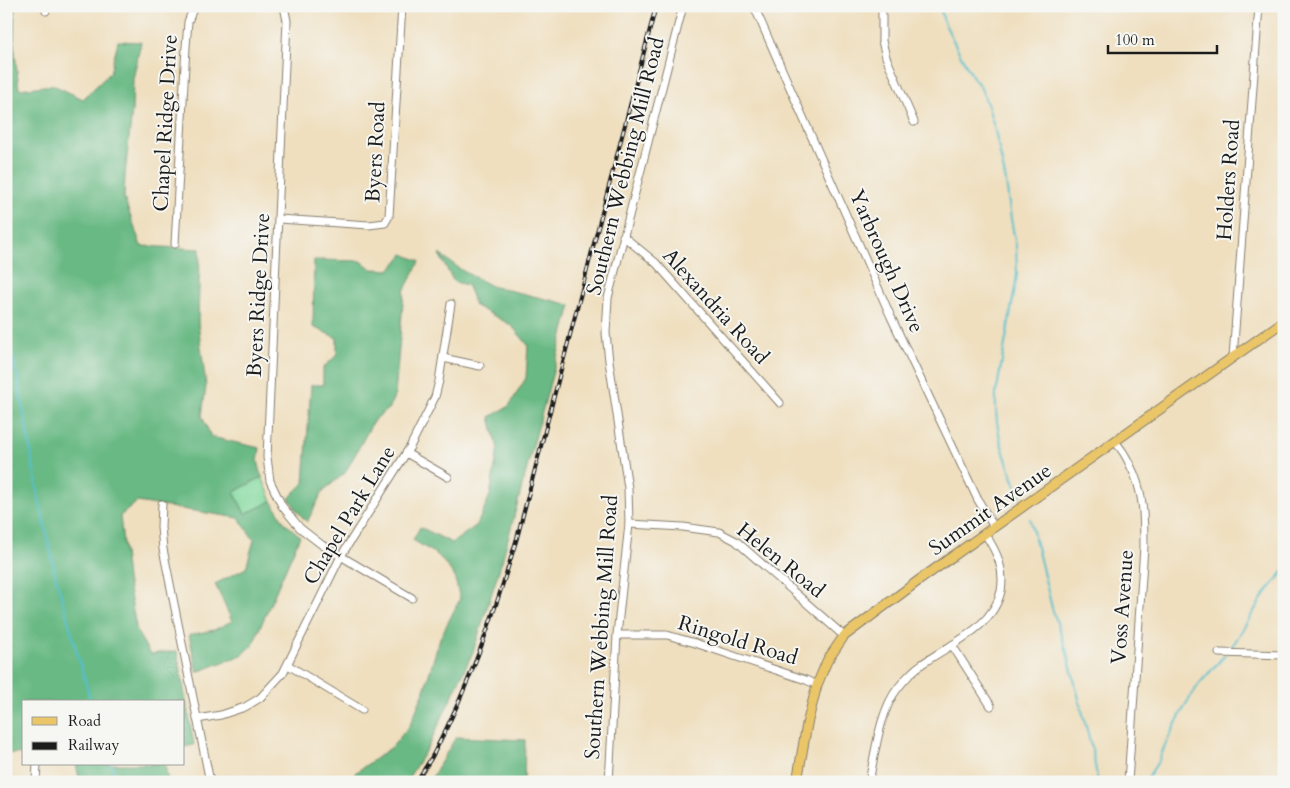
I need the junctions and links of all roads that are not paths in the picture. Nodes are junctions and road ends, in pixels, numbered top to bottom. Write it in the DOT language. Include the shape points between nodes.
graph roads {
  1 [pos="194,6"];
  2 [pos="284,6"];
  3 [pos="402,6"];
  4 [pos="683,6"];
  5 [pos="754,6"];
  6 [pos="882,6"];
  7 [pos="1259,6"];
  8 [pos="914,122"];
  9 [pos="279,219"];
  10 [pos="623,236"];
  11 [pos="175,244"];
  12 [pos="451,304"];
  13 [pos="1284,321"];
  14 [pos="1233,357"];
  15 [pos="443,358"];
  16 [pos="480,366"];
  17 [pos="780,403"];
  18 [pos="1115,442"];
  19 [pos="406,453"];
  20 [pos="448,477"];
  21 [pos="162,504"];
  22 [pos="629,524"];
  23 [pos="994,527"];
  24 [pos="985,534"];
  25 [pos="341,556"];
  26 [pos="412,598"];
  27 [pos="617,634"];
  28 [pos="844,636"];
  29 [pos="952,645"];
  30 [pos="1219,653"];
  31 [pos="1284,655"];
  32 [pos="288,665"];
  33 [pos="817,685"];
  34 [pos="991,706"];
  35 [pos="362,710"];
  36 [pos="197,719"];
  37 [pos="37,766"];
  38 [pos="36,782"];
  39 [pos="210,782"];
  40 [pos="608,782"];
  41 [pos="797,782"];
  42 [pos="869,782"];
  43 [pos="1128,782"];
  1 -- 11 [label="street, Chapel Ridge Drive" via="188,22 186,47"];
  2 -- 9 [label="street, Byers Ridge Drive" via="287,21"];
  3 -- 9 [label="street, Byers Road" via="389,216 385,223 369,225"];
  4 -- 10 [label="street, Southern Webbing Mill Road"];
  5 -- 23 [label="street, Yarbrough Drive" via="892,317 978,500"];
  6 -- 8 [label="street" via="882,41 886,57"];
  7 -- 14 [label="street, Holders Road"];
  9 -- 25 [label="street, Byers Ridge Drive" via="267,456 270,481 282,506 300,528"];
  10 -- 17 [label="street, Alexandria Road" via="656,263"];
  10 -- 22 [label="street, Southern Webbing Mill Road" via="608,298 606,333 628,488"];
  12 -- 15 [label="street, Chapel Park Lane"];
  13 -- 14 [label="main road, Summit Avenue"];
  14 -- 18 [label="main road, Summit Avenue"];
  15 -- 16 [label="street"];
  15 -- 19 [label="street, Chapel Park Lane" via="435,397"];
  18 -- 23 [label="main road, Summit Avenue"];
  18 -- 43 [label="street, Voss Avenue" via="1122,448 1136,477 1144,516"];
  19 -- 20 [label="street"];
  19 -- 25 [label="street, Chapel Park Lane"];
  21 -- 36 [label="street" via="163,549"];
  22 -- 27 [label="street, Southern Webbing Mill Road"];
  22 -- 28 [label="street, Helen Road" via="719,532 736,541"];
  23 -- 24 [label="main road, Summit Avenue"];
  24 -- 28 [label="main road, Summit Avenue"];
  24 -- 29 [label="street" via="999,558 1002,582 999,596 988,617"];
  25 -- 26 [label="street, Byers Ridge Drive"];
  25 -- 32 [label="street, Chapel Park Lane"];
  27 -- 33 [label="street, Ringold Road" via="667,636"];
  27 -- 40 [label="street, Southern Webbing Mill Road"];
  28 -- 33 [label="main road, Summit Avenue"];
  29 -- 34 [label="street"];
  29 -- 42 [label="street" via="920,664 896,690 880,729"];
  30 -- 31 [label="street"];
  32 -- 35 [label="street"];
  32 -- 36 [label="street, Chapel Park Lane" via="260,698 245,707"];
  33 -- 41 [label="main road, Summit Avenue"];
  36 -- 39 [label="street"];
  37 -- 38 [label="street"];
}
